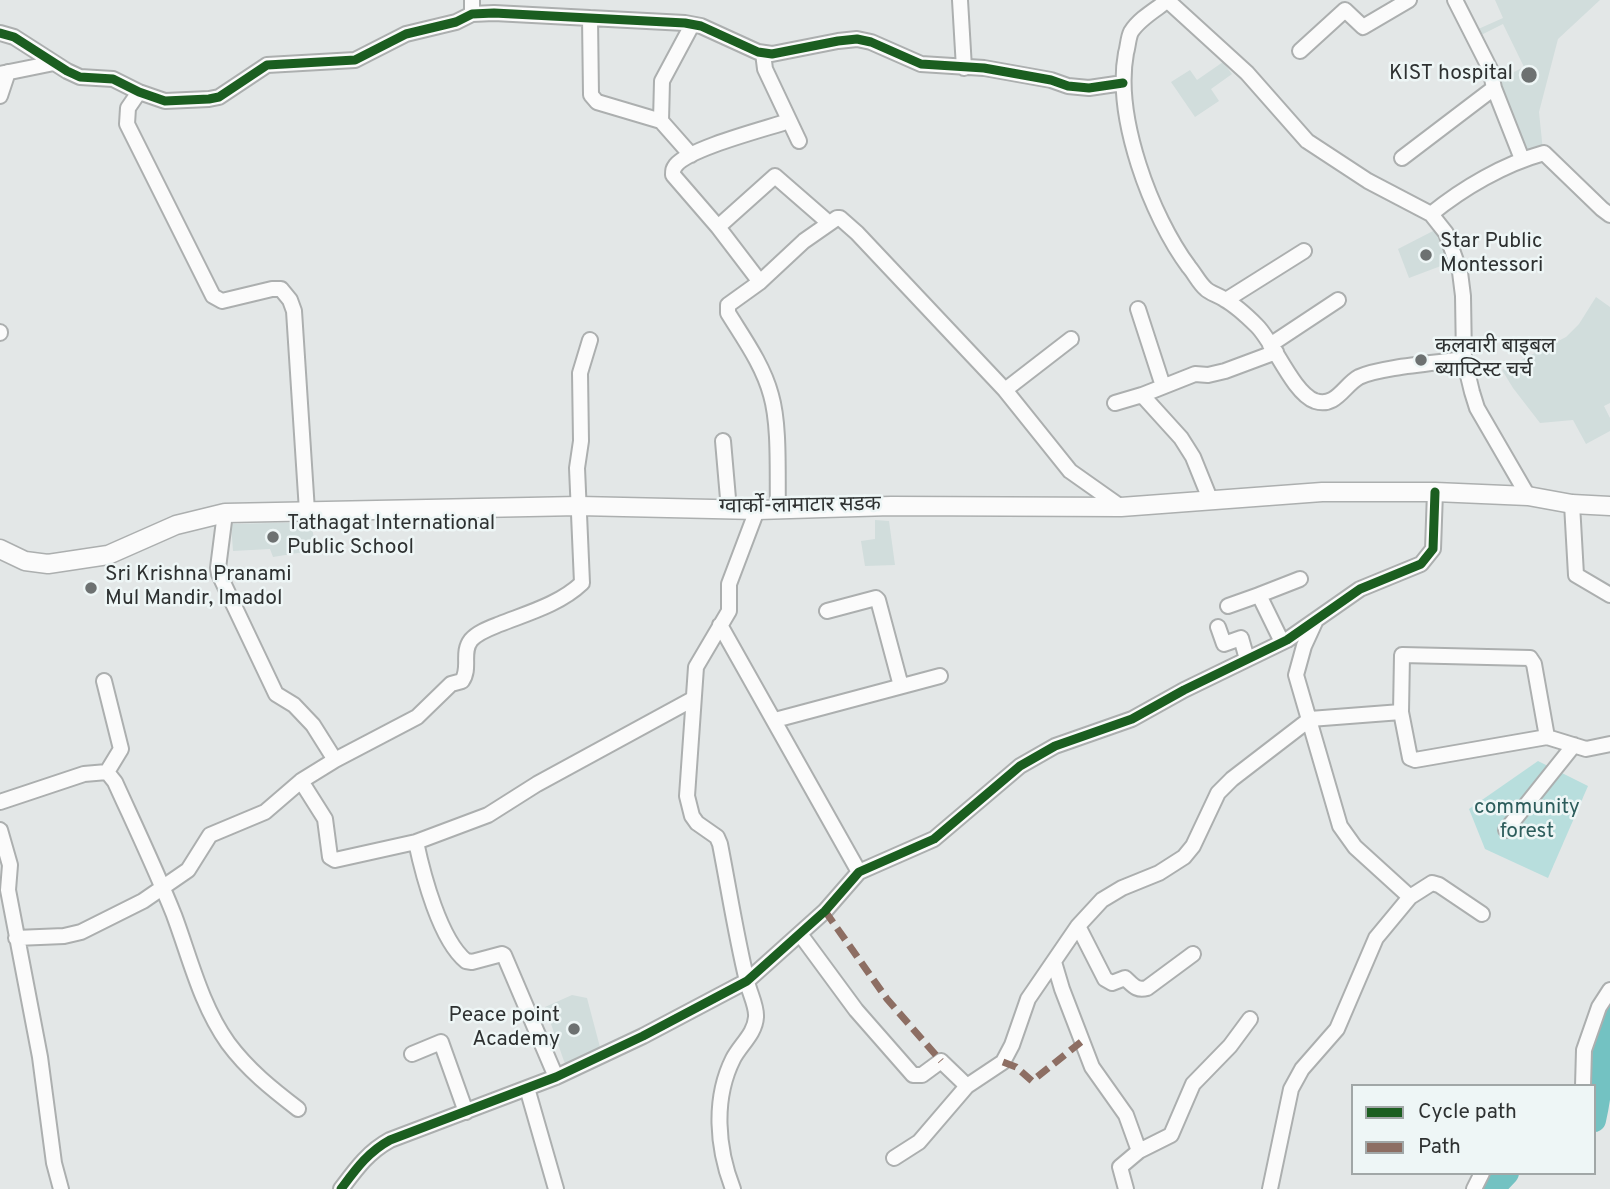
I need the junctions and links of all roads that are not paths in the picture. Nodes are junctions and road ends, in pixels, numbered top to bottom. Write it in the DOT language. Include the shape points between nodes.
graph roads {
  1 [pos="960,0"];
  2 [pos="1167,0"];
  3 [pos="1409,0"];
  4 [pos="1455,0"];
  5 [pos="472,7"];
  6 [pos="590,18"];
  7 [pos="692,24"];
  8 [pos="0,33"];
  9 [pos="1300,51"];
  10 [pos="763,53"];
  11 [pos="54,63"];
  12 [pos="964,68"];
  13 [pos="4,73"];
  14 [pos="1123,83"];
  15 [pos="1494,88"];
  16 [pos="139,92"];
  17 [pos="0,96"];
  18 [pos="661,121"];
  19 [pos="789,121"];
  20 [pos="799,141"];
  21 [pos="691,155"];
  22 [pos="1402,159"];
  23 [pos="1522,159"];
  24 [pos="1431,214"];
  25 [pos="1610,215"];
  26 [pos="829,223"];
  27 [pos="718,227"];
  28 [pos="1304,251"];
  29 [pos="760,282"];
  30 [pos="1226,300"];
  31 [pos="1338,300"];
  32 [pos="1138,309"];
  33 [pos="1071,339"];
  34 [pos="590,340"];
  35 [pos="1273,349"];
  36 [pos="1464,359"];
  37 [pos="1163,386"];
  38 [pos="1005,390"];
  39 [pos="1142,395"];
  40 [pos="1115,403"];
  41 [pos="723,441"];
  42 [pos="1435,492"];
  43 [pos="1528,496"];
  44 [pos="1210,499"];
  45 [pos="1572,505"];
  46 [pos="579,506"];
  47 [pos="1610,506"];
  48 [pos="1121,507"];
  49 [pos="778,509"];
  50 [pos="729,510"];
  51 [pos="757,510"];
  52 [pos="307,511"];
  53 [pos="225,513"];
  54 [pos="1,553"];
  55 [pos="1300,579"];
  56 [pos="1259,595"];
  57 [pos="1610,595"];
  58 [pos="1228,606"];
  59 [pos="827,611"];
  60 [pos="1316,619"];
  61 [pos="720,625"];
  62 [pos="1219,631"];
  63 [pos="1282,642"];
  64 [pos="1247,659"];
  65 [pos="940,676"];
  66 [pos="104,681"];
  67 [pos="901,686"];
  68 [pos="693,699"];
  69 [pos="1401,712"];
  70 [pos="1310,719"];
  71 [pos="775,720"];
  72 [pos="1547,737"];
  73 [pos="1610,744"];
  74 [pos="1574,745"];
  75 [pos="335,760"];
  76 [pos="107,772"];
  77 [pos="302,781"];
  78 [pos="0,802"];
  79 [pos="0,830"];
  80 [pos="1506,830"];
  81 [pos="416,842"];
  82 [pos="859,872"];
  83 [pos="163,887"];
  84 [pos="1410,897"];
  85 [pos="1482,914"];
  86 [pos="1078,926"];
  87 [pos="800,934"];
  88 [pos="16,938"];
  89 [pos="1193,954"];
  90 [pos="1054,962"];
  91 [pos="747,981"];
  92 [pos="1610,990"];
  93 [pos="1250,1019"];
  94 [pos="412,1054"];
  95 [pos="556,1077"];
  96 [pos="1583,1084"];
  97 [pos="967,1086"];
  98 [pos="527,1088"];
  99 [pos="299,1109"];
  100 [pos="466,1112"];
  101 [pos="1139,1151"];
  102 [pos="894,1158"];
  103 [pos="560,1188"];
  104 [pos="61,1189"];
  105 [pos="341,1189"];
  106 [pos="733,1189"];
  107 [pos="1126,1189"];
  108 [pos="1270,1189"];
  1 -- 12 [label="street"];
  2 -- 14 [label="street" via="1131,33"];
  2 -- 24 [label="street" via="1247,73 1307,141 1368,181"];
  3 -- 9 [label="street" via="1363,27 1345,10"];
  4 -- 15 [label="street" via="1490,69"];
  5 -- 6 [label="street"];
  5 -- 16 [label="street" via="456,22 406,34 355,60 267,65 219,97 165,101"];
  6 -- 7 [label="street"];
  6 -- 18 [label="street" via="593,99"];
  7 -- 10 [label="street"];
  7 -- 18 [label="street" via="662,81"];
  8 -- 11 [label="street" via="15,37"];
  10 -- 12 [label="street" via="857,39 921,64"];
  10 -- 19 [label="street" via="765,69"];
  11 -- 13 [label="street"];
  11 -- 16 [label="street" via="80,77 113,79"];
  12 -- 14 [label="street" via="1089,88"];
  13 -- 17 [label="street"];
  14 -- 30 [label="street" via="1128,120 1160,222 1206,290"];
  15 -- 22 [label="street"];
  15 -- 23 [label="street"];
  16 -- 52 [label="street" via="128,108 127,124 211,292 222,301 281,289 290,300"];
  18 -- 21 [label="street"];
  19 -- 20 [label="street"];
  19 -- 21 [label="street"];
  21 -- 27 [label="street" via="676,164 673,175"];
  23 -- 24 [label="street"];
  23 -- 25 [label="street" via="1544,153"];
  24 -- 36 [label="street" via="1450,241 1460,272"];
  26 -- 27 [label="street" via="775,176"];
  26 -- 29 [label="street"];
  26 -- 38 [label="street" via="840,218 857,233"];
  27 -- 29 [label="street"];
  28 -- 30 [label="street"];
  29 -- 49 [label="street" via="727,309 772,396"];
  30 -- 35 [label="street" via="1258,326"];
  31 -- 35 [label="street"];
  32 -- 37 [label="street"];
  33 -- 38 [label="street"];
  34 -- 46 [label="street" via="580,373"];
  35 -- 36 [label="street" via="1310,398 1325,402 1362,376"];
  35 -- 37 [label="street" via="1225,371 1195,374"];
  36 -- 43 [label="street" via="1477,408"];
  37 -- 39 [label="street"];
  38 -- 48 [label="street" via="1070,471"];
  39 -- 40 [label="street"];
  39 -- 44 [label="street" via="1181,438"];
  41 -- 50 [label="street"];
  42 -- 43 [label="main road, ग्वार्को-लामाटार सडक"];
  42 -- 44 [label="main road, ग्वार्को-लामाटार सडक" via="1322,492"];
  42 -- 60 [label="street" via="1433,549 1426,560 1360,589"];
  43 -- 45 [label="main road, ग्वार्को-लामाटार सडक"];
  44 -- 48 [label="main road, ग्वार्को-लामाटार सडक"];
  45 -- 47 [label="main road, ग्वार्को-लामाटार सडक"];
  45 -- 57 [label="street" via="1576,575"];
  46 -- 50 [label="main road, ग्वार्को-लामाटार सडक"];
  46 -- 52 [label="main road, ग्वार्को-लामाटार सडक"];
  46 -- 75 [label="street" via="582,583 569,596 472,639 462,681 451,684 417,717"];
  48 -- 49 [label="main road, ग्वार्को-लामाटार सडक"];
  49 -- 51 [label="main road, ग्वार्को-लामाटार सडक"];
  50 -- 51 [label="main road, ग्वार्को-लामाटार सडक"];
  51 -- 61 [label="street" via="729,584 729,611"];
  52 -- 53 [label="main road, ग्वार्को-लामाटार सडक"];
  53 -- 54 [label="main road, ग्वार्को-लामाटार सडक" via="176,525 108,555 48,564"];
  53 -- 75 [label="street" via="219,574 276,694 313,725"];
  55 -- 56 [label="street"];
  56 -- 58 [label="street"];
  56 -- 63 [label="street"];
  59 -- 67 [label="street" via="878,600"];
  60 -- 63 [label="street"];
  60 -- 70 [label="street" via="1296,675"];
  61 -- 68 [label="street" via="696,667"];
  61 -- 71 [label="street"];
  62 -- 64 [label="street" via="1223,644 1241,638"];
  63 -- 64 [label="street"];
  64 -- 82 [label="street" via="1132,719 1055,746 1020,766 934,839"];
  65 -- 67 [label="street"];
  66 -- 76 [label="street" via="121,749"];
  67 -- 71 [label="street"];
  68 -- 81 [label="street" via="488,815"];
  68 -- 91 [label="street" via="687,796 692,816 720,844"];
  69 -- 70 [label="street"];
  69 -- 72 [label="street" via="1410,758 1415,760"];
  69 -- 72 [label="street" via="1402,655 1530,658"];
  70 -- 84 [label="street" via="1340,826 1355,847"];
  70 -- 86 [label="street" via="1218,793 1184,857 1102,900"];
  71 -- 82 [label="street"];
  72 -- 74 [label="street"];
  73 -- 74 [label="street" via="1586,749"];
  74 -- 80 [label="street"];
  75 -- 77 [label="street"];
  76 -- 78 [label="street" via="84,774"];
  76 -- 83 [label="street"];
  77 -- 81 [label="street" via="325,819 332,859"];
  77 -- 83 [label="street" via="265,812 210,835 188,870"];
  79 -- 88 [label="street" via="10,864 8,890"];
  81 -- 95 [label="street" via="440,922 454,946 466,961 505,955"];
  82 -- 87 [label="street"];
  83 -- 88 [label="street" via="81,932"];
  83 -- 99 [label="street" via="197,984 227,1042 265,1084"];
  84 -- 85 [label="street" via="1428,885 1438,885"];
  84 -- 108 [label="street" via="1376,938 1337,1029 1291,1089"];
  86 -- 89 [label="street" via="1109,982 1125,978 1140,990"];
  86 -- 90 [label="street"];
  87 -- 91 [label="street"];
  87 -- 97 [label="street" via="856,1010 913,1075 922,1075 941,1061"];
  88 -- 104 [label="street"];
  90 -- 97 [label="street" via="1028,999 1003,1062"];
  90 -- 101 [label="street" via="1092,1067 1126,1115"];
  91 -- 95 [label="street"];
  91 -- 106 [label="street" via="756,1019 722,1084 720,1104 723,1158"];
  92 -- 96 [label="street" via="1584,1050"];
  93 -- 101 [label="street" via="1193,1084 1171,1135"];
  94 -- 100 [label="street" via="441,1042"];
  95 -- 98 [label="street"];
  97 -- 102 [label="street" via="919,1143"];
  98 -- 100 [label="street"];
  98 -- 103 [label="street"];
  100 -- 105 [label="street" via="376,1148"];
  101 -- 107 [label="street" via="1120,1167"];
}
